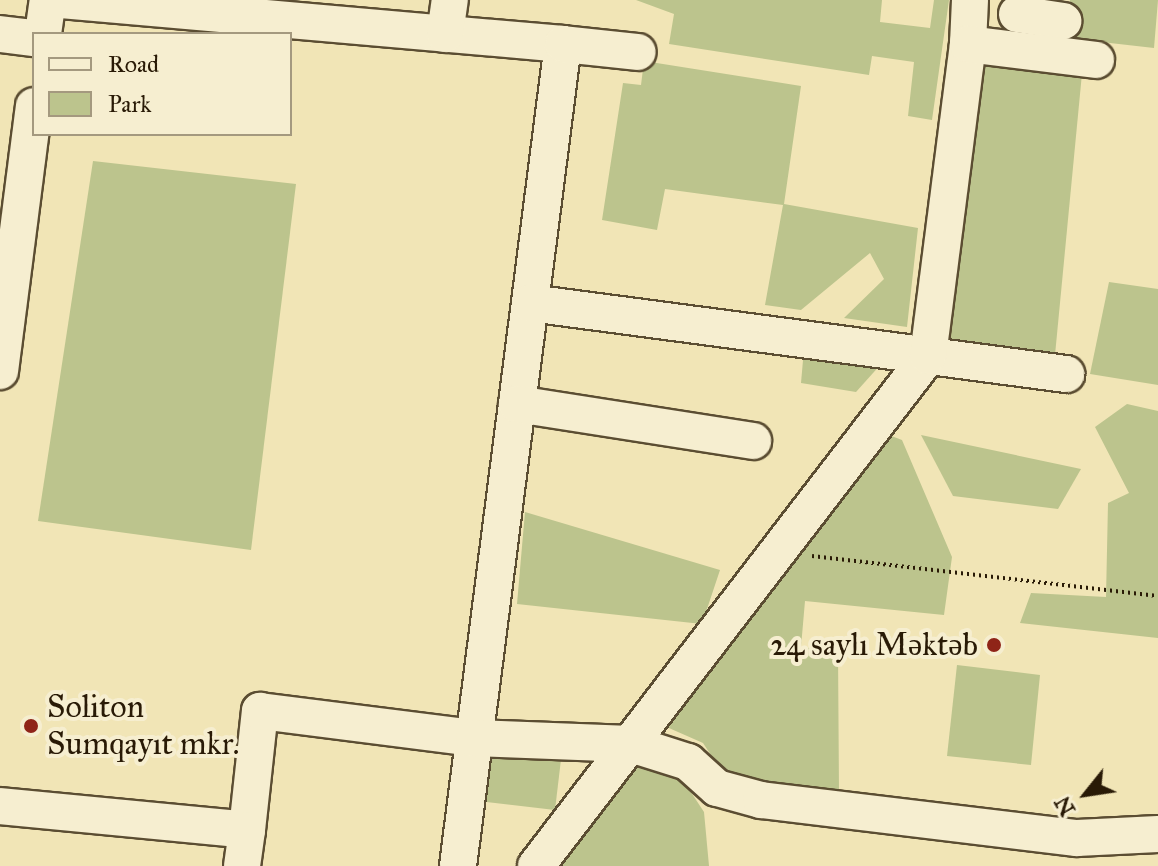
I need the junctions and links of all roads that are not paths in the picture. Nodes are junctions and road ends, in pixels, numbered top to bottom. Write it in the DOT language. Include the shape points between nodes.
graph roads {
  1 [pos="48,0"];
  2 [pos="61,0"];
  3 [pos="970,0"];
  4 [pos="108,2"];
  5 [pos="358,13"];
  6 [pos="448,17"];
  7 [pos="1017,20"];
  8 [pos="1063,21"];
  9 [pos="43,32"];
  10 [pos="0,34"];
  11 [pos="32,38"];
  12 [pos="563,44"];
  13 [pos="968,44"];
  14 [pos="638,52"];
  15 [pos="1096,60"];
  16 [pos="32,122"];
  17 [pos="530,303"];
  18 [pos="928,356"];
  19 [pos="0,371"];
  20 [pos="1066,374"];
  21 [pos="517,404"];
  22 [pos="753,441"];
  23 [pos="474,738"];
  24 [pos="631,744"];
  25 [pos="0,806"];
  26 [pos="247,830"];
  27 [pos="1158,834"];
  28 [pos="242,866"];
  29 [pos="458,866"];
  30 [pos="536,866"];
  1 -- 9 [label="street"];
  2 -- 4 [label="street"];
  3 -- 13 [label="street"];
  4 -- 5 [label="street"];
  5 -- 6 [label="street"];
  6 -- 12 [label="street"];
  7 -- 8 [label="street"];
  7 -- 13 [label="street"];
  7 -- 15 [label="street"];
  10 -- 11 [label="street"];
  12 -- 14 [label="street"];
  12 -- 17 [label="street"];
  13 -- 18 [label="street"];
  16 -- 19 [label="street"];
  17 -- 18 [label="street"];
  17 -- 21 [label="street"];
  18 -- 20 [label="street"];
  18 -- 24 [label="street" via="774,550"];
  21 -- 22 [label="street"];
  21 -- 23 [label="street"];
  23 -- 24 [label="street"];
  23 -- 26 [label="street" via="260,711"];
  23 -- 29 [label="street"];
  24 -- 27 [label="street" via="688,762 717,788 761,800 1077,838"];
  24 -- 30 [label="street"];
  25 -- 26 [label="street"];
  26 -- 28 [label="street"];
}
